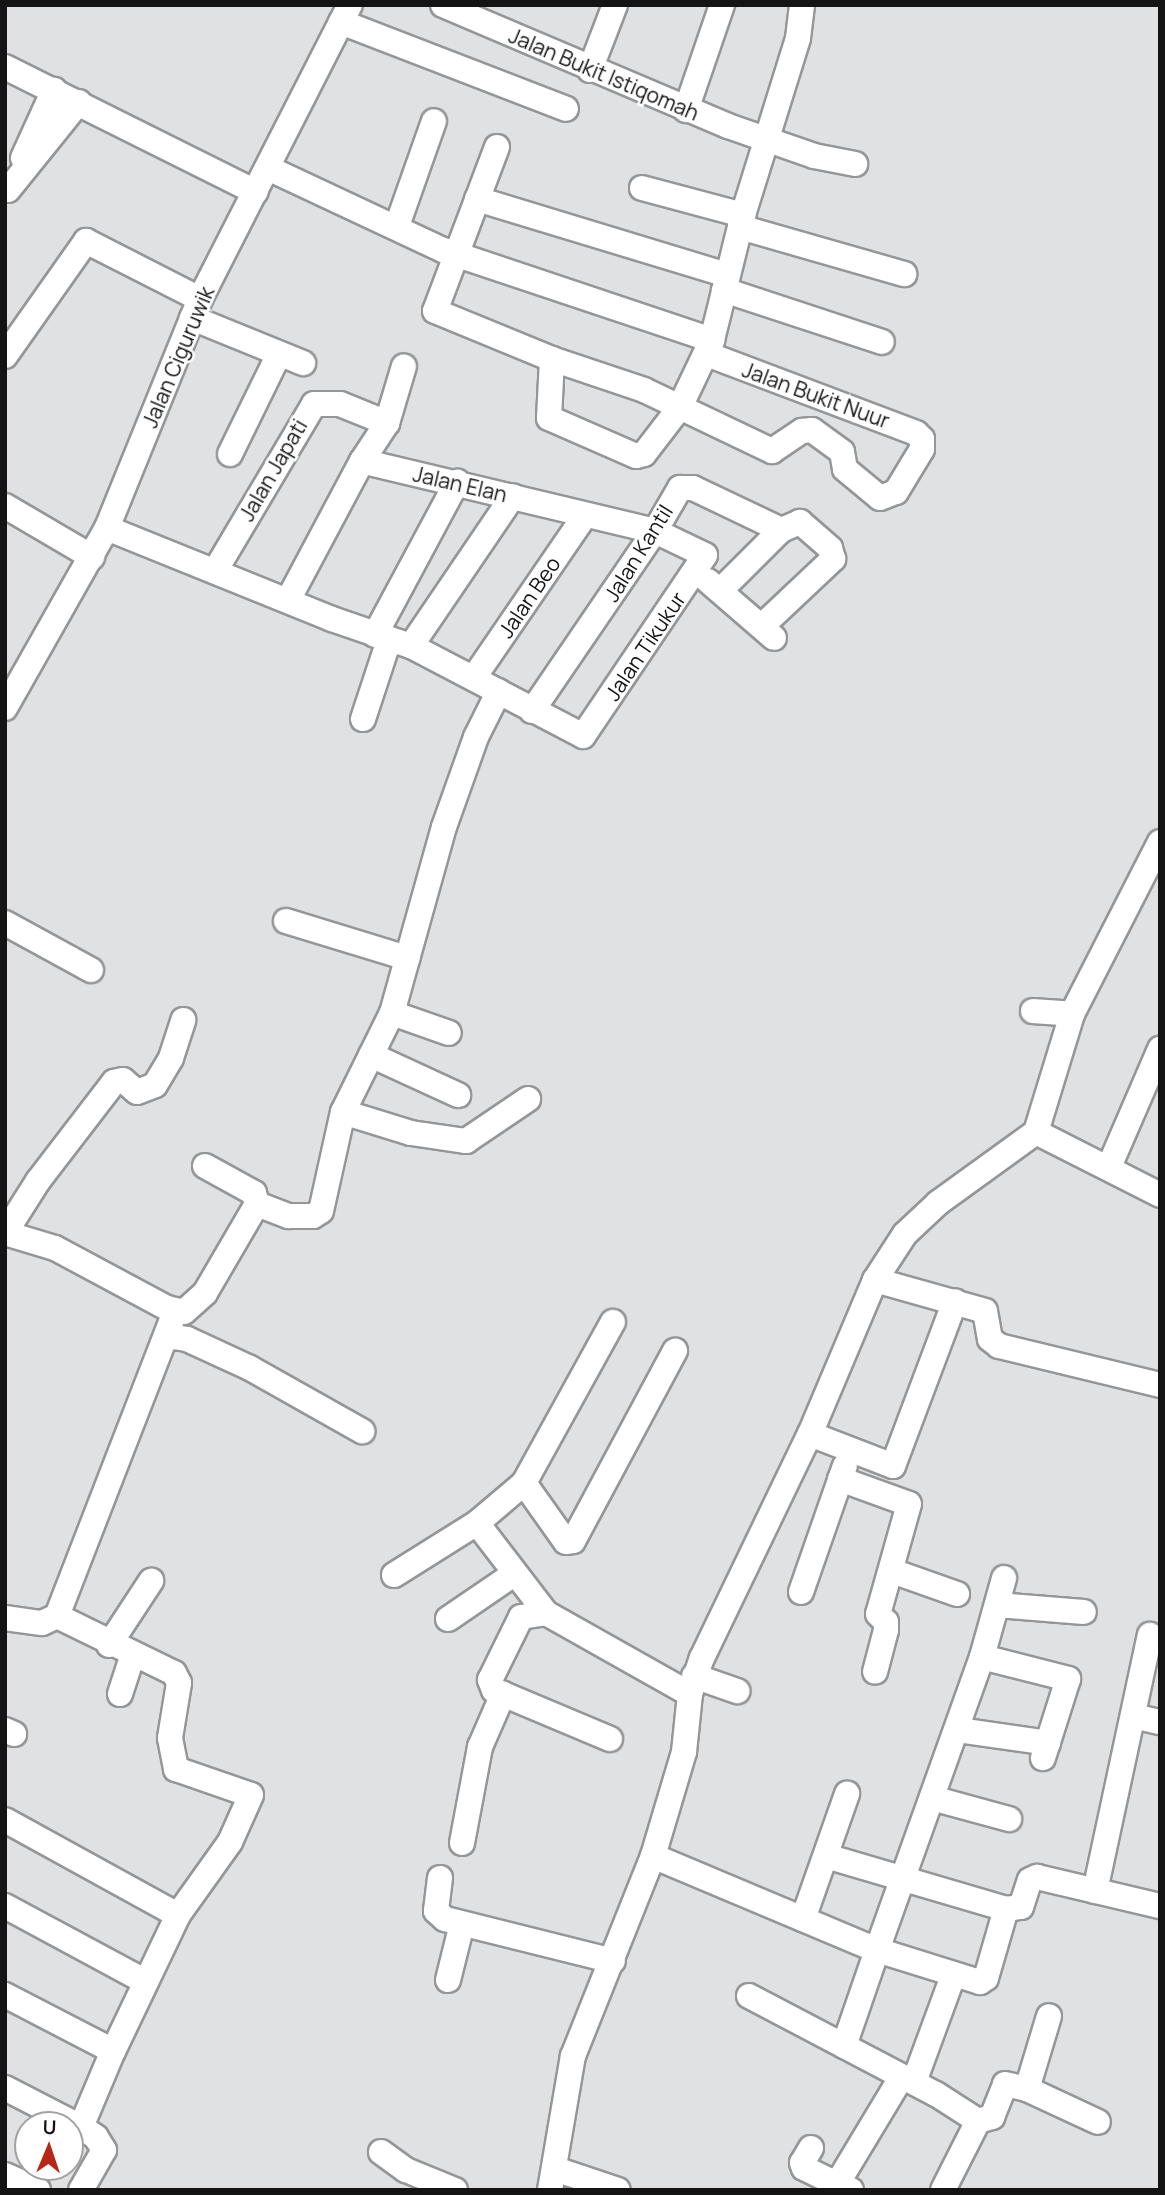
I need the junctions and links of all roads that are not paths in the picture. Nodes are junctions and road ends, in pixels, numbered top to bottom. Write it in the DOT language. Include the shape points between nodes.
graph roads {
  1 [pos="443,5"];
  2 [pos="615,5"];
  3 [pos="722,5"];
  4 [pos="802,5"];
  5 [pos="346,14"];
  6 [pos="5,67"];
  7 [pos="590,69"];
  8 [pos="54,90"];
  9 [pos="79,102"];
  10 [pos="566,109"];
  11 [pos="686,110"];
  12 [pos="434,121"];
  13 [pos="767,141"];
  14 [pos="497,147"];
  15 [pos="855,164"];
  16 [pos="270,169"];
  17 [pos="642,188"];
  18 [pos="256,192"];
  19 [pos="477,199"];
  20 [pos="741,221"];
  21 [pos="397,226"];
  22 [pos="460,255"];
  23 [pos="904,274"];
  24 [pos="726,282"];
  25 [pos="196,309"];
  26 [pos="882,342"];
  27 [pos="709,347"];
  28 [pos="279,354"];
  29 [pos="5,356"];
  30 [pos="552,359"];
  31 [pos="303,362"];
  32 [pos="404,366"];
  33 [pos="680,407"];
  34 [pos="387,423"];
  35 [pos="230,454"];
  36 [pos="362,461"];
  37 [pos="457,482"];
  38 [pos="513,496"];
  39 [pos="5,506"];
  40 [pos="584,517"];
  41 [pos="107,528"];
  42 [pos="781,530"];
  43 [pos="655,531"];
  44 [pos="92,557"];
  45 [pos="700,563"];
  46 [pos="215,571"];
  47 [pos="721,590"];
  48 [pos="288,600"];
  49 [pos="391,640"];
  50 [pos="475,676"];
  51 [pos="499,691"];
  52 [pos="5,708"];
  53 [pos="532,711"];
  54 [pos="363,719"];
  55 [pos="1160,842"];
  56 [pos="286,921"];
  57 [pos="5,923"];
  58 [pos="407,958"];
  59 [pos="90,970"];
  60 [pos="1033,1011"];
  61 [pos="392,1013"];
  62 [pos="1072,1014"];
  63 [pos="183,1020"];
  64 [pos="449,1032"];
  65 [pos="1160,1049"];
  66 [pos="371,1055"];
  67 [pos="458,1096"];
  68 [pos="528,1099"];
  69 [pos="343,1112"];
  70 [pos="1036,1132"];
  71 [pos="205,1166"];
  72 [pos="1109,1167"];
  73 [pos="1160,1195"];
  74 [pos="257,1204"];
  75 [pos="5,1233"];
  76 [pos="875,1280"];
  77 [pos="955,1301"];
  78 [pos="175,1311"];
  79 [pos="613,1322"];
  80 [pos="166,1336"];
  81 [pos="675,1351"];
  82 [pos="1160,1385"];
  83 [pos="362,1431"];
  84 [pos="810,1434"];
  85 [pos="850,1452"];
  86 [pos="840,1479"];
  87 [pos="524,1483"];
  88 [pos="477,1522"];
  89 [pos="892,1571"];
  90 [pos="514,1574"];
  91 [pos="394,1575"];
  92 [pos="1003,1578"];
  93 [pos="151,1581"];
  94 [pos="802,1592"];
  95 [pos="957,1594"];
  96 [pos="481,1597"];
  97 [pos="997,1605"];
  98 [pos="1084,1612"];
  99 [pos="538,1613"];
  100 [pos="57,1616"];
  101 [pos="5,1618"];
  102 [pos="448,1619"];
  103 [pos="1150,1635"];
  104 [pos="109,1644"];
  105 [pos="132,1656"];
  106 [pos="982,1657"];
  107 [pos="875,1672"];
  108 [pos="692,1685"];
  109 [pos="737,1691"];
  110 [pos="120,1694"];
  111 [pos="503,1694"];
  112 [pos="1133,1716"];
  113 [pos="1160,1722"];
  114 [pos="958,1730"];
  115 [pos="610,1740"];
  116 [pos="847,1794"];
  117 [pos="932,1798"];
  118 [pos="1009,1819"];
  119 [pos="5,1820"];
  120 [pos="462,1843"];
  121 [pos="653,1856"];
  122 [pos="826,1856"];
  123 [pos="440,1878"];
  124 [pos="902,1880"];
  125 [pos="1095,1891"];
  126 [pos="5,1906"];
  127 [pos="1160,1906"];
  128 [pos="1006,1909"];
  129 [pos="178,1915"];
  130 [pos="803,1919"];
  131 [pos="462,1924"];
  132 [pos="877,1950"];
  133 [pos="613,1961"];
  134 [pos="953,1976"];
  135 [pos="448,1980"];
  136 [pos="146,1982"];
  137 [pos="5,1995"];
  138 [pos="749,1996"];
  139 [pos="1049,2016"];
  140 [pos="844,2046"];
  141 [pos="113,2051"];
  142 [pos="907,2080"];
  143 [pos="5,2088"];
  144 [pos="1027,2089"];
  145 [pos="50,2111"];
  146 [pos="84,2120"];
  147 [pos="978,2121"];
  148 [pos="1098,2122"];
  149 [pos="84,2129"];
  150 [pos="811,2148"];
  151 [pos="381,2152"];
  152 [pos="5,2175"];
  153 [pos="552,2179"];
  154 [pos="844,2187"];
  155 [pos="34,2189"];
  156 [pos="81,2190"];
  157 [pos="455,2190"];
  158 [pos="618,2190"];
  159 [pos="943,2190"];
  1 -- 7 [label="street, Jalan Bukit Istiqomah"];
  2 -- 7 [label="street"];
  3 -- 11 [label="street"];
  4 -- 13 [label="street" via="795,48"];
  5 -- 10 [label="street"];
  5 -- 16 [label="street, Jalan Ciguruwik"];
  6 -- 8 [label="street"];
  7 -- 11 [label="street, Jalan Bukit Istiqomah"];
  8 -- 9 [label="street"];
  8 -- 9 [label="street" via="8,190"];
  9 -- 18 [label="street"];
  11 -- 13 [label="street, Jalan Bukit Istiqomah"];
  12 -- 21 [label="street"];
  13 -- 15 [label="street, Jalan Bukit Istiqomah"];
  13 -- 20 [label="street"];
  14 -- 19 [label="street"];
  16 -- 18 [label="street, Jalan Ciguruwik"];
  16 -- 21 [label="street, Jalan Bukit Nuur"];
  17 -- 20 [label="street"];
  18 -- 25 [label="street, Jalan Ciguruwik"];
  19 -- 22 [label="street"];
  19 -- 24 [label="street"];
  20 -- 23 [label="street"];
  20 -- 24 [label="street"];
  21 -- 22 [label="street, Jalan Bukit Nuur"];
  22 -- 27 [label="street, Jalan Bukit Nuur"];
  22 -- 30 [label="street" via="436,306 437,314"];
  24 -- 26 [label="street"];
  24 -- 27 [label="street"];
  25 -- 28 [label="street"];
  25 -- 29 [label="street" via="86,241"];
  25 -- 41 [label="street, Jalan Ciguruwik"];
  27 -- 33 [label="street"];
  27 -- 33 [label="street, Jalan Bukit Nuur" via="916,433 922,439 922,449 896,492 885,498 845,469 842,452 812,430 802,431 772,452"];
  28 -- 31 [label="street"];
  28 -- 35 [label="street"];
  30 -- 33 [label="street"];
  30 -- 33 [label="street" via="549,418 636,456 651,448"];
  32 -- 34 [label="street"];
  34 -- 36 [label="street"];
  34 -- 46 [label="street, Jalan Japati" via="340,404 314,404"];
  36 -- 37 [label="street, Jalan Elan"];
  36 -- 48 [label="street"];
  37 -- 38 [label="street, Jalan Elan"];
  37 -- 49 [label="street"];
  38 -- 40 [label="street, Jalan Elan"];
  38 -- 49 [label="street"];
  39 -- 44 [label="street"];
  40 -- 43 [label="street, Jalan Elan"];
  40 -- 50 [label="street, Jalan Beo"];
  41 -- 44 [label="street, Jalan Ciguruwik"];
  41 -- 46 [label="street"];
  42 -- 43 [label="street, Jalan Kantil" via="689,486 676,491"];
  42 -- 47 [label="street"];
  42 -- 47 [label="street, Jalan Elan" via="800,522 830,548 833,559 768,632"];
  43 -- 45 [label="street, Jalan Elan"];
  43 -- 53 [label="street, Jalan Kantil"];
  44 -- 52 [label="street, Jalan Ciguruwik"];
  45 -- 47 [label="street, Jalan Elan"];
  45 -- 53 [label="street, Jalan Tikukur" via="583,736"];
  46 -- 48 [label="street"];
  48 -- 49 [label="street"];
  49 -- 50 [label="street"];
  49 -- 54 [label="street"];
  50 -- 51 [label="street"];
  51 -- 53 [label="street"];
  51 -- 58 [label="street" via="476,737 444,827"];
  55 -- 62 [label="street"];
  56 -- 58 [label="street"];
  57 -- 59 [label="street"];
  58 -- 61 [label="street"];
  60 -- 62 [label="street"];
  61 -- 64 [label="street"];
  61 -- 66 [label="street"];
  62 -- 70 [label="street"];
  63 -- 75 [label="street" via="171,1058 155,1085 137,1092 123,1080 114,1082 38,1181"];
  65 -- 72 [label="street"];
  66 -- 67 [label="street"];
  66 -- 69 [label="street"];
  68 -- 69 [label="street" via="466,1141 411,1133"];
  69 -- 74 [label="street" via="321,1211 313,1216 289,1216"];
  70 -- 72 [label="street"];
  70 -- 76 [label="street" via="939,1203 905,1234"];
  71 -- 74 [label="street" via="254,1193"];
  72 -- 73 [label="street"];
  74 -- 78 [label="street" via="205,1293 189,1311"];
  75 -- 78 [label="street" via="55,1248"];
  76 -- 77 [label="street"];
  76 -- 84 [label="street"];
  77 -- 82 [label="street" via="985,1311 990,1339 999,1346"];
  77 -- 85 [label="street" via="892,1466"];
  78 -- 80 [label="street"];
  79 -- 87 [label="street"];
  80 -- 83 [label="street" via="187,1339 250,1368"];
  80 -- 100 [label="street"];
  81 -- 87 [label="street" via="573,1541 566,1542"];
  84 -- 85 [label="street"];
  84 -- 108 [label="street"];
  85 -- 86 [label="street"];
  86 -- 89 [label="street" via="909,1504"];
  86 -- 94 [label="street"];
  87 -- 88 [label="street"];
  88 -- 90 [label="street"];
  88 -- 91 [label="street"];
  89 -- 95 [label="street"];
  89 -- 107 [label="street" via="878,1614 886,1622 886,1630"];
  90 -- 96 [label="street"];
  90 -- 99 [label="street"];
  92 -- 97 [label="street"];
  93 -- 104 [label="street"];
  96 -- 99 [label="street"];
  96 -- 102 [label="street"];
  97 -- 98 [label="street"];
  97 -- 106 [label="street"];
  99 -- 108 [label="street"];
  99 -- 111 [label="street" via="517,1622 490,1680 494,1690"];
  100 -- 101 [label="street" via="42,1623"];
  100 -- 104 [label="street"];
  103 -- 112 [label="street"];
  104 -- 105 [label="street"];
  105 -- 110 [label="street"];
  105 -- 129 [label="street" via="179,1678 170,1738 176,1769 250,1795 230,1842"];
  106 -- 114 [label="street"];
  106 -- 114 [label="street" via="1068,1679 1045,1751"];
  108 -- 109 [label="street"];
  108 -- 121 [label="street" via="684,1752"];
  111 -- 115 [label="street"];
  111 -- 120 [label="street" via="481,1747"];
  112 -- 113 [label="street"];
  112 -- 125 [label="street"];
  114 -- 117 [label="street"];
  116 -- 122 [label="street"];
  117 -- 118 [label="street"];
  117 -- 124 [label="street"];
  119 -- 129 [label="street"];
  121 -- 130 [label="street"];
  121 -- 133 [label="street"];
  122 -- 124 [label="street"];
  122 -- 130 [label="street"];
  123 -- 131 [label="street" via="436,1911"];
  124 -- 128 [label="street"];
  124 -- 132 [label="street"];
  125 -- 127 [label="street"];
  125 -- 128 [label="street" via="1033,1878 1025,1902 1018,1909"];
  126 -- 136 [label="street"];
  128 -- 134 [label="street" via="984,1981"];
  129 -- 136 [label="street"];
  130 -- 132 [label="street"];
  131 -- 133 [label="street"];
  131 -- 135 [label="street"];
  132 -- 134 [label="street"];
  132 -- 140 [label="street"];
  133 -- 153 [label="street" via="573,2056"];
  134 -- 142 [label="street"];
  136 -- 141 [label="street"];
  137 -- 141 [label="street"];
  138 -- 140 [label="street"];
  139 -- 144 [label="street"];
  140 -- 142 [label="street"];
  141 -- 146 [label="street"];
  142 -- 147 [label="street"];
  142 -- 154 [label="street"];
  143 -- 145 [label="street"];
  144 -- 147 [label="street" via="1005,2084 992,2117"];
  144 -- 148 [label="street"];
  147 -- 159 [label="street"];
  149 -- 156 [label="street" via="104,2150"];
  150 -- 154 [label="street" via="802,2163 804,2168"];
  151 -- 157 [label="street" via="406,2170"];
  152 -- 155 [label="street"];
  153 -- 158 [label="street"];
}
